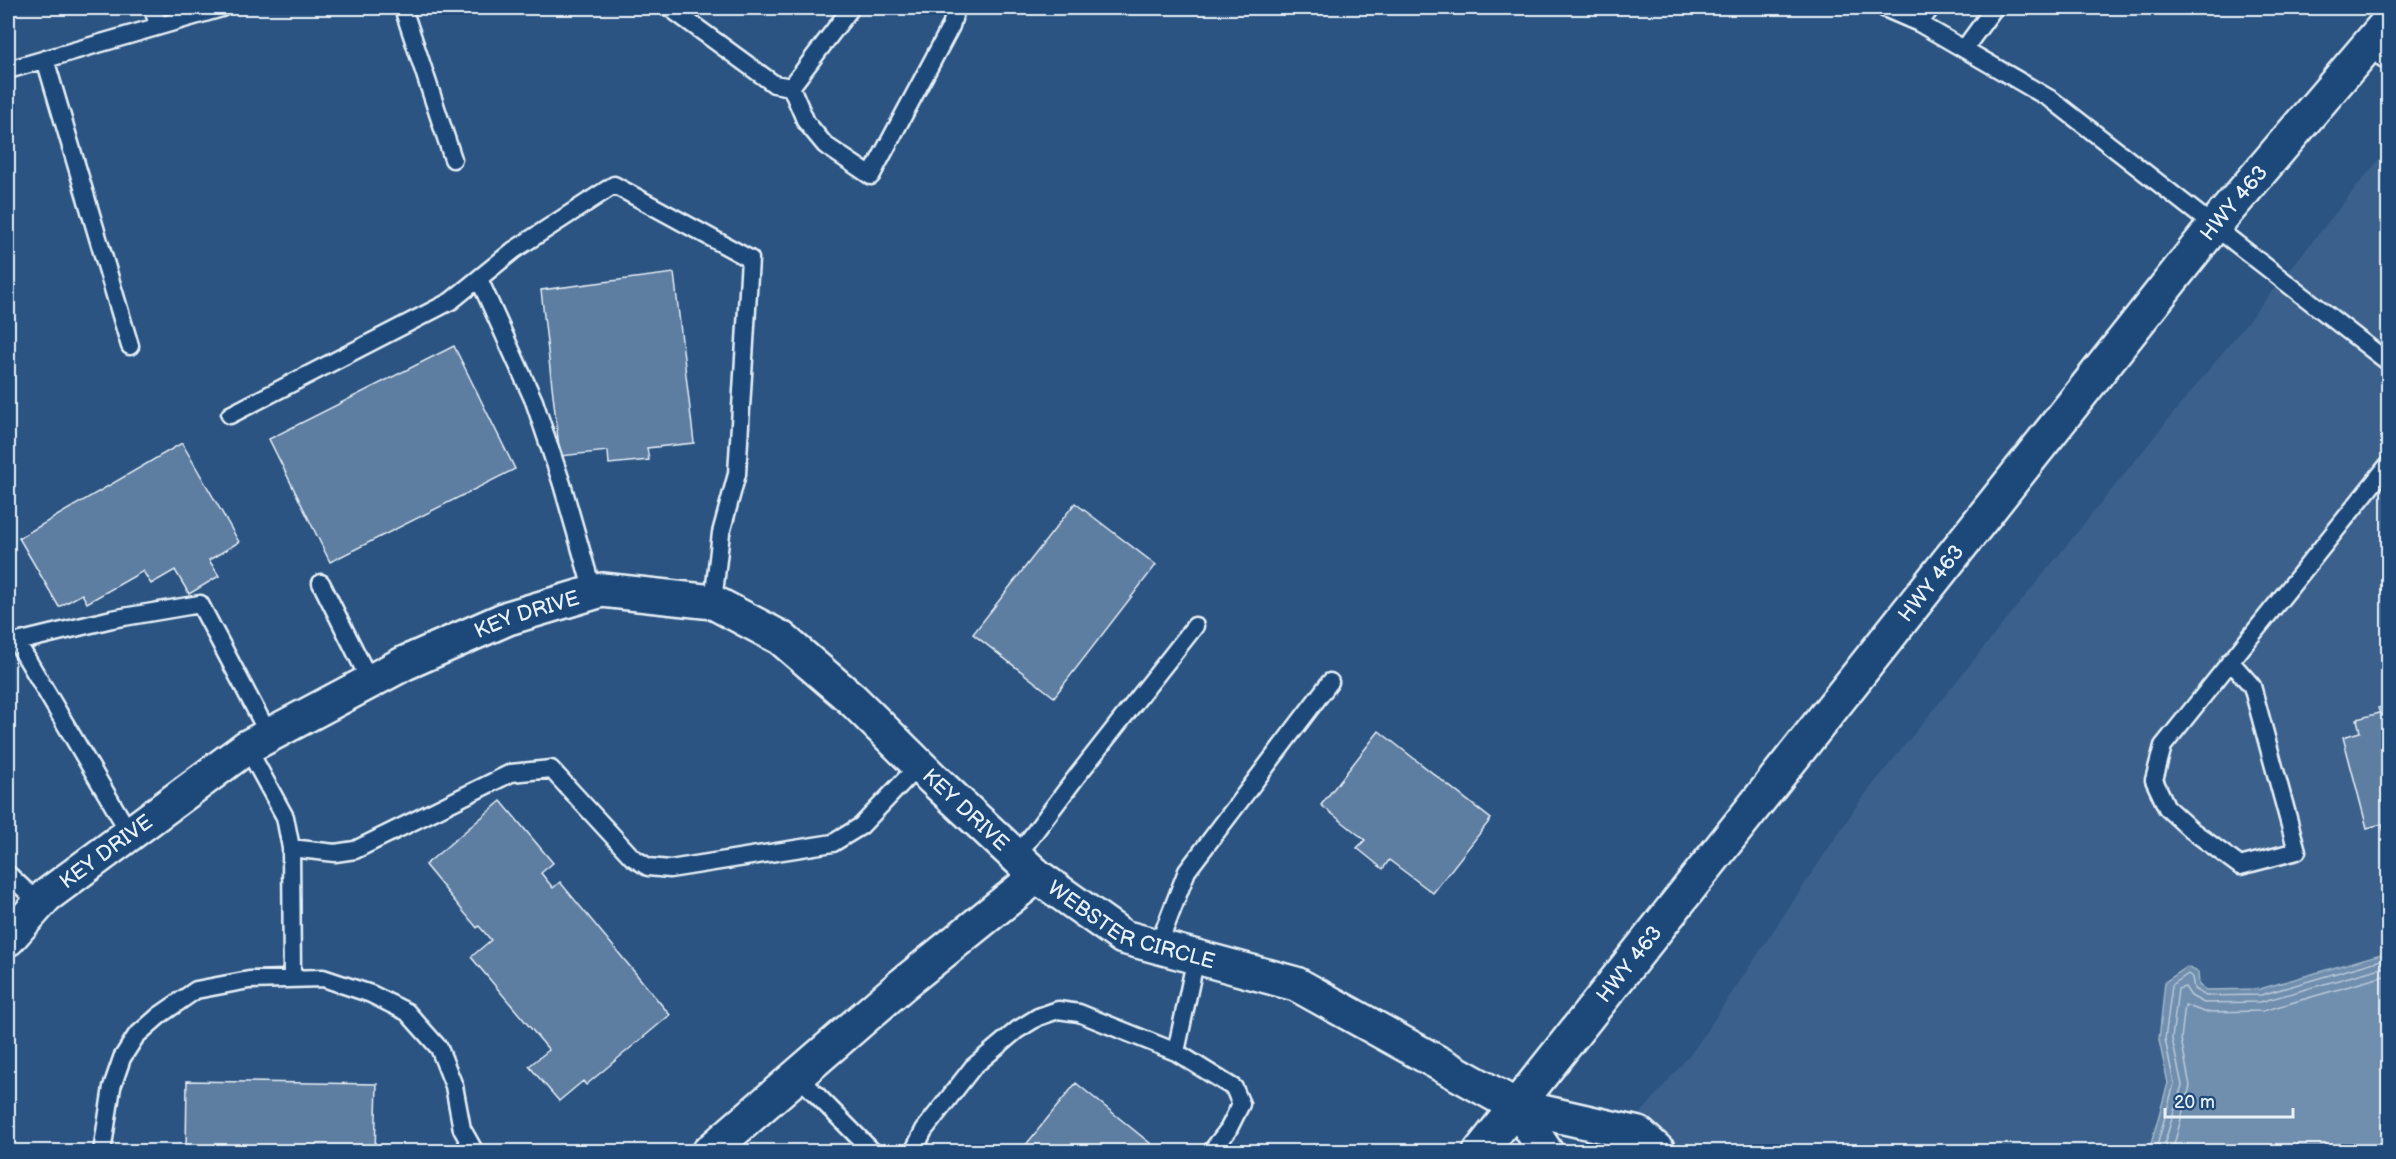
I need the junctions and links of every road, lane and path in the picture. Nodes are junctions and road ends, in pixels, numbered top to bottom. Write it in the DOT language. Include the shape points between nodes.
graph roads {
  1 [pos="153,8"];
  2 [pos="222,8"];
  3 [pos="403,8"];
  4 [pos="670,8"];
  5 [pos="851,8"];
  6 [pos="956,8"];
  7 [pos="1884,8"];
  8 [pos="1931,8"];
  9 [pos="1994,8"];
  10 [pos="1919,23"];
  11 [pos="158,26"];
  12 [pos="2382,43"];
  13 [pos="1964,49"];
  14 [pos="45,59"];
  15 [pos="8,70"];
  16 [pos="791,87"];
  17 [pos="453,159"];
  18 [pos="2214,226"];
  19 [pos="479,279"];
  20 [pos="130,346"];
  21 [pos="2388,362"];
  22 [pos="230,415"];
  23 [pos="2388,465"];
  24 [pos="321,583"];
  25 [pos="592,592"];
  26 [pos="713,602"];
  27 [pos="1195,626"];
  28 [pos="12,642"];
  29 [pos="2230,661"];
  30 [pos="369,681"];
  31 [pos="1330,682"];
  32 [pos="258,741"];
  33 [pos="919,765"];
  34 [pos="130,834"];
  35 [pos="291,848"];
  36 [pos="1027,866"];
  37 [pos="8,874"];
  38 [pos="40,904"];
  39 [pos="8,939"];
  40 [pos="1158,946"];
  41 [pos="1196,957"];
  42 [pos="292,979"];
  43 [pos="1176,1052"];
  44 [pos="797,1075"];
  45 [pos="1516,1106"];
  46 [pos="102,1152"];
  47 [pos="475,1152"];
  48 [pos="709,1152"];
  49 [pos="873,1152"];
  50 [pos="913,1152"];
  51 [pos="1211,1152"];
  52 [pos="1480,1152"];
  53 [pos="1546,1152"];
  54 [pos="1659,1152"];
  1 -- 11 [label="lane"];
  2 -- 11 [label="lane"];
  3 -- 17 [label="lane"];
  4 -- 16 [label="lane" via="774,84"];
  5 -- 16 [label="lane"];
  6 -- 16 [label="lane" via="951,26 871,176 825,145 806,122"];
  7 -- 10 [label="lane"];
  8 -- 10 [label="lane"];
  9 -- 13 [label="lane"];
  10 -- 13 [label="lane"];
  11 -- 14 [label="lane"];
  12 -- 18 [label="street, HWY 463"];
  13 -- 18 [label="lane" via="2052,100"];
  14 -- 15 [label="lane"];
  14 -- 20 [label="lane"];
  18 -- 21 [label="lane"];
  18 -- 45 [label="street, HWY 463"];
  19 -- 22 [label="lane" via="451,301"];
  19 -- 25 [label="lane" via="534,401"];
  19 -- 26 [label="lane" via="514,250 614,185 750,259 737,474 721,533"];
  23 -- 29 [label="lane"];
  24 -- 30 [label="lane"];
  25 -- 26 [label="street, KEY DRIVE"];
  25 -- 30 [label="street, KEY DRIVE" via="508,618"];
  26 -- 33 [label="street, KEY DRIVE" via="781,638 853,700"];
  27 -- 36 [label="lane" via="1077,776"];
  28 -- 32 [label="lane" via="200,604"];
  28 -- 34 [label="lane"];
  29 -- 29 [label="lane" via="2163,746 2154,780 2167,808 2240,866 2297,851 2252,686"];
  30 -- 32 [label="street, KEY DRIVE"];
  31 -- 40 [label="lane" via="1187,871"];
  32 -- 34 [label="street, KEY DRIVE"];
  32 -- 35 [label="lane" via="285,817"];
  33 -- 35 [label="lane" via="861,826 833,843 670,869 648,867 632,857 551,769 511,773 355,850 335,853"];
  33 -- 36 [label="street, KEY DRIVE"];
  34 -- 38 [label="street, KEY DRIVE"];
  35 -- 42 [label="lane"];
  36 -- 40 [label="street, WEBSTER CIRCLE" via="1123,937"];
  36 -- 44 [label="street, WEBSTER CIRCLE" via="903,984"];
  37 -- 38 [label="lane"];
  38 -- 39 [label="street, KEY DRIVE"];
  40 -- 41 [label="street, WEBSTER CIRCLE"];
  41 -- 43 [label="lane"];
  41 -- 45 [label="street, WEBSTER CIRCLE" via="1296,984"];
  42 -- 46 [label="lane" via="249,980 196,990 136,1036 122,1058 112,1087"];
  42 -- 47 [label="lane" via="323,978 371,994 407,1012 439,1048 454,1086 462,1129"];
  43 -- 50 [label="lane" via="1079,1014 1059,1010 1038,1017 973,1067 924,1130"];
  43 -- 51 [label="lane" via="1234,1088 1241,1104"];
  44 -- 48 [label="street, WEBSTER CIRCLE"];
  44 -- 49 [label="lane"];
  45 -- 52 [label="street, HWY 463"];
  45 -- 53 [label="street"];
  45 -- 54 [label="street" via="1639,1134"];
}
